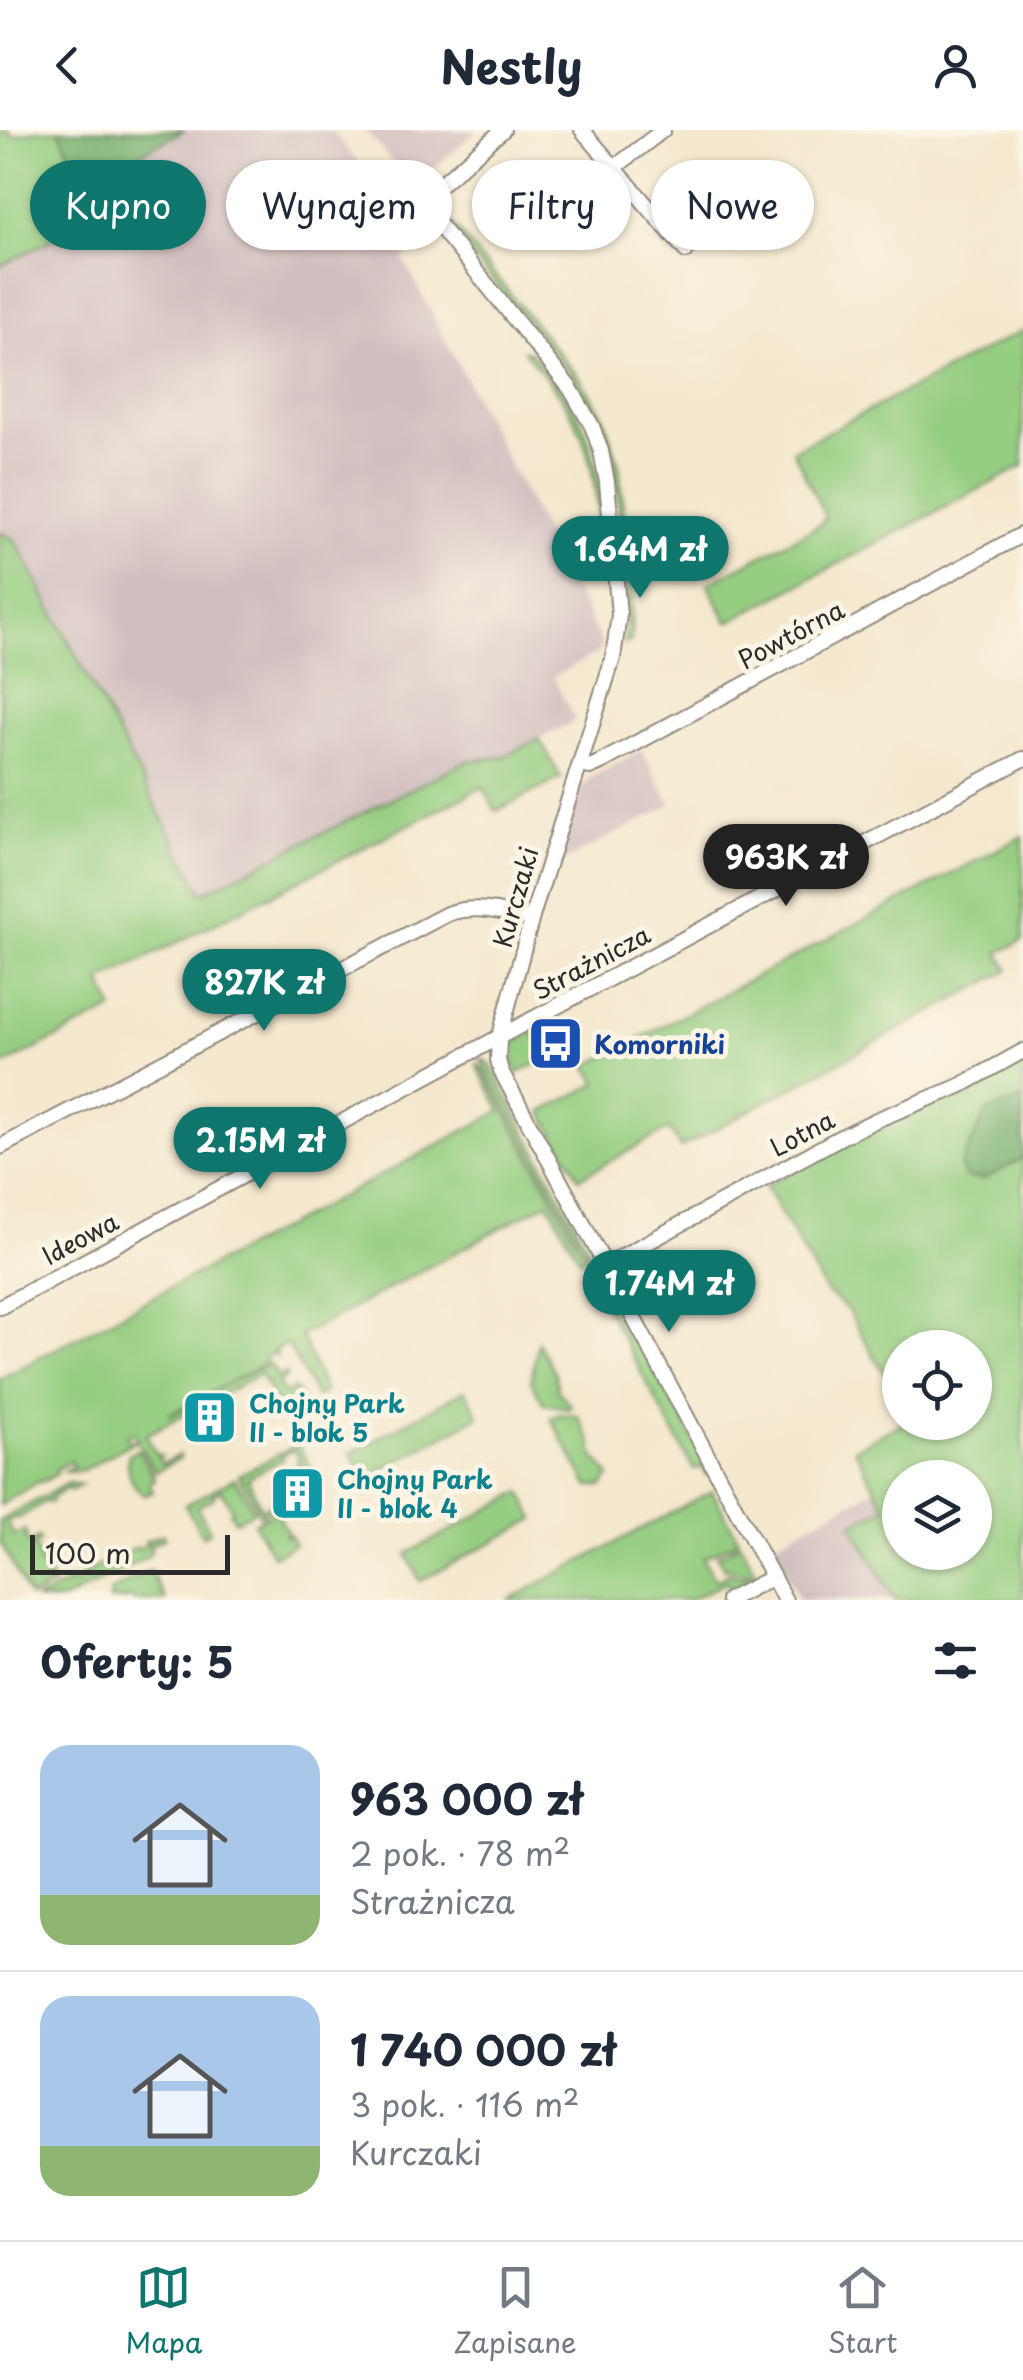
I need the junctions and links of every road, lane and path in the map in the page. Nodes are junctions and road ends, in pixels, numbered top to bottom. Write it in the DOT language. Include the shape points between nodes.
graph roads {
  1 [pos="503,130"];
  2 [pos="582,130"];
  3 [pos="663,130"];
  4 [pos="607,160"];
  5 [pos="624,160"];
  6 [pos="631,188"];
  7 [pos="686,251"];
  8 [pos="1023,534"];
  9 [pos="1023,759"];
  10 [pos="580,765"];
  11 [pos="531,920"];
  12 [pos="499,1038"];
  13 [pos="1023,1051"];
  14 [pos="0,1147"];
  15 [pos="606,1265"];
  16 [pos="0,1307"];
  17 [pos="774,1576"];
  18 [pos="728,1600"];
  19 [pos="785,1600"];
  1 -- 10 [label="street, Kurczaki" via="425,202 428,214 570,388 601,451 619,615 613,658"];
  2 -- 4 [label="street"];
  3 -- 5 [label="street"];
  6 -- 7 [label="street"];
  8 -- 10 [label="street, Powtórna" via="602,762"];
  9 -- 12 [label="street, Strażnicza"];
  10 -- 11 [label="street, Kurczaki"];
  11 -- 12 [label="street, Kurczaki"];
  11 -- 14 [label="street" via="479,909 447,914"];
  12 -- 15 [label="street, Kurczaki" via="501,1071"];
  12 -- 16 [label="street, Ideowa"];
  13 -- 15 [label="street, Lotna" via="863,1126"];
  15 -- 17 [label="street, Kurczaki"];
  17 -- 18 [label="street"];
  17 -- 19 [label="street, Kurczaki"];
}
